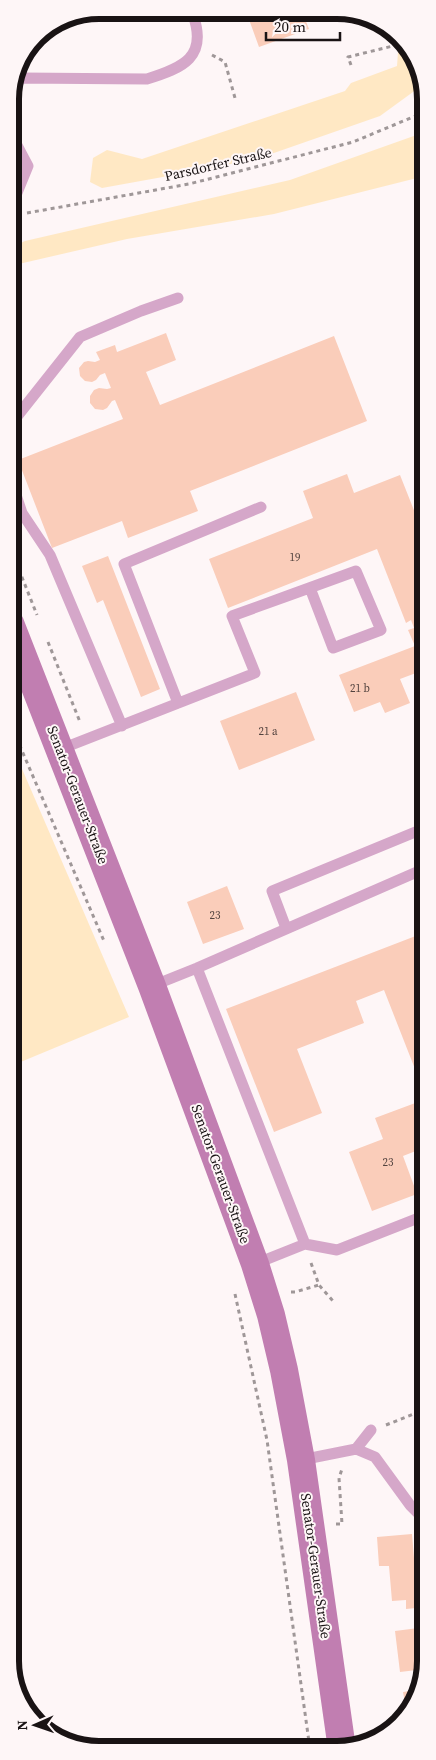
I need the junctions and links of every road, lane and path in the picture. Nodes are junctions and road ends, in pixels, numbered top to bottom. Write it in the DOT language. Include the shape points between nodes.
graph roads {
  1 [pos="194,19"];
  2 [pos="396,44"];
  3 [pos="197,47"];
  4 [pos="351,65"];
  5 [pos="21,78"];
  6 [pos="235,98"];
  7 [pos="417,115"];
  8 [pos="19,149"];
  9 [pos="19,188"];
  10 [pos="25,214"];
  11 [pos="178,298"];
  12 [pos="19,413"];
  13 [pos="19,504"];
  14 [pos="261,508"];
  15 [pos="310,588"];
  16 [pos="19,645"];
  17 [pos="178,704"];
  18 [pos="122,726"];
  19 [pos="19,743"];
  20 [pos="61,749"];
  21 [pos="417,832"];
  22 [pos="417,872"];
  23 [pos="286,928"];
  24 [pos="105,943"];
  25 [pos="197,968"];
  26 [pos="152,986"];
  27 [pos="417,1218"];
  28 [pos="305,1244"];
  29 [pos="255,1264"];
  30 [pos="233,1288"];
  31 [pos="332,1301"];
  32 [pos="417,1413"];
  33 [pos="371,1430"];
  34 [pos="356,1449"];
  35 [pos="301,1460"];
  36 [pos="417,1512"];
  37 [pos="309,1741"];
  38 [pos="341,1741"];
  1 -- 3 [label="lane"];
  2 -- 4 [label="path" via="348,57"];
  3 -- 5 [label="lane" via="188,62 147,79"];
  3 -- 6 [label="path" via="225,62"];
  7 -- 10 [label="path, Parsdorfer Straße" via="352,142 189,184"];
  8 -- 9 [label="lane" via="28,166"];
  11 -- 12 [label="lane" via="80,337"];
  13 -- 18 [label="lane" via="50,555"];
  14 -- 17 [label="lane" via="124,564"];
  15 -- 15 [label="lane" via="356,571 381,630 333,648"];
  15 -- 17 [label="lane" via="232,616 255,673"];
  16 -- 20 [label="street, Senator-Gerauer-Straße"];
  17 -- 18 [label="lane"];
  18 -- 20 [label="lane"];
  19 -- 24 [label="path"];
  20 -- 26 [label="street, Senator-Gerauer-Straße"];
  21 -- 23 [label="lane" via="272,891"];
  22 -- 23 [label="lane"];
  23 -- 25 [label="lane"];
  25 -- 26 [label="lane"];
  25 -- 28 [label="lane"];
  26 -- 29 [label="street, Senator-Gerauer-Straße"];
  27 -- 28 [label="lane" via="336,1250"];
  28 -- 29 [label="lane"];
  28 -- 31 [label="path" via="319,1285"];
  29 -- 35 [label="street, Senator-Gerauer-Straße" via="282,1361"];
  30 -- 37 [label="path" via="267,1440"];
  32 -- 33 [label="path"];
  33 -- 34 [label="lane"];
  34 -- 35 [label="lane"];
  34 -- 36 [label="lane" via="375,1457"];
  35 -- 38 [label="street, Senator-Gerauer-Straße"];
}
